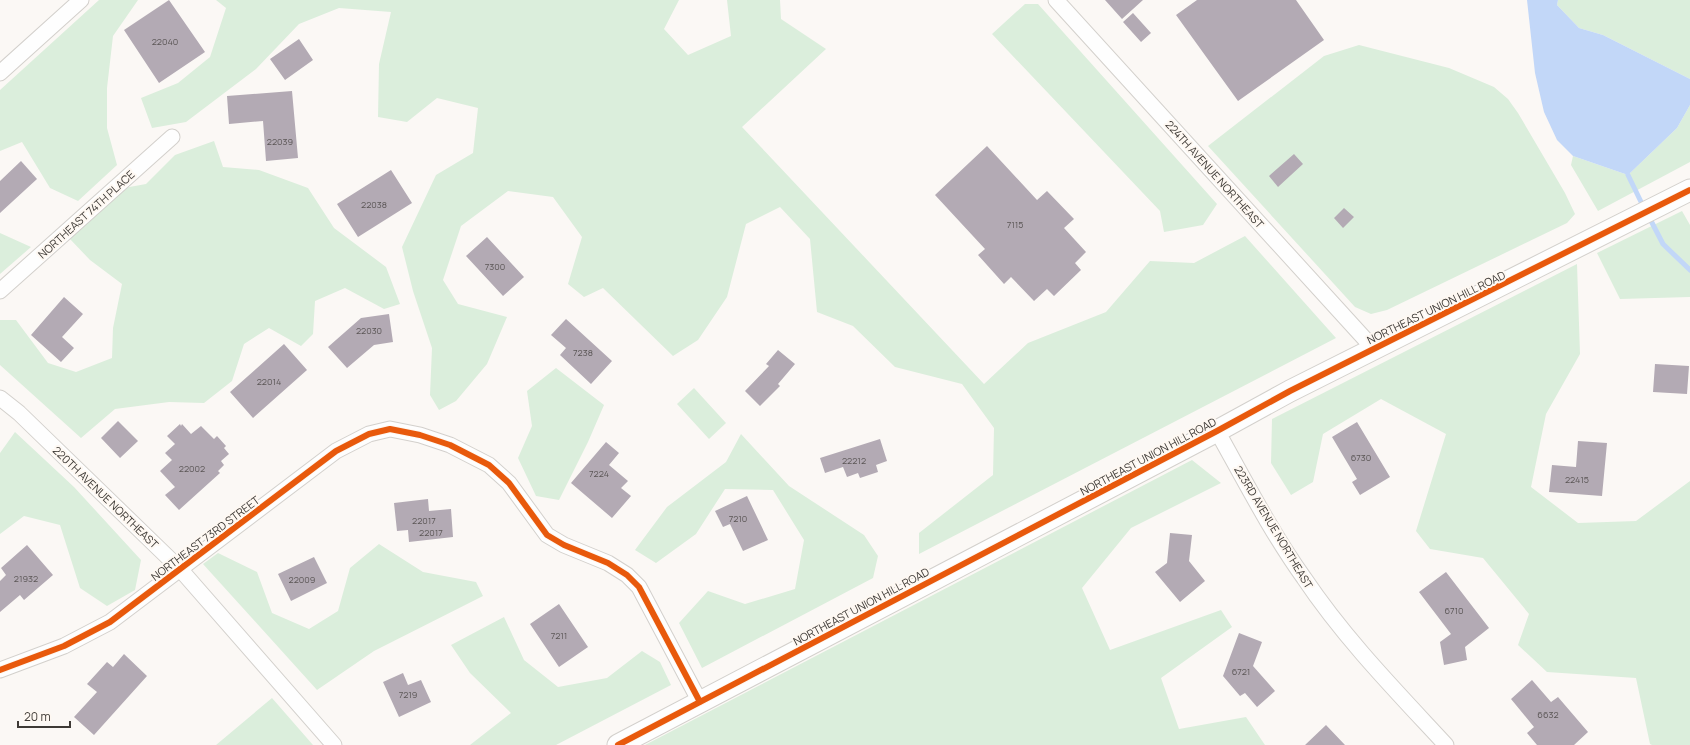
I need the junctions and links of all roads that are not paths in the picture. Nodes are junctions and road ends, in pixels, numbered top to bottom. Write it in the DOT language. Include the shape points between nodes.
graph roads {
  1 [pos="81,0"];
  2 [pos="1056,0"];
  3 [pos="0,73"];
  4 [pos="172,137"];
  5 [pos="1688,196"];
  6 [pos="0,291"];
  7 [pos="1374,348"];
  8 [pos="0,398"];
  9 [pos="1217,431"];
  10 [pos="180,569"];
  11 [pos="0,670"];
  12 [pos="700,702"];
  13 [pos="334,745"];
  14 [pos="618,745"];
  15 [pos="1446,745"];
  1 -- 3 [label="street"];
  2 -- 7 [label="street, 224TH AVENUE NORTHEAST"];
  4 -- 6 [label="street, NORTHEAST 74TH PLACE"];
  5 -- 7 [label="street, NORTHEAST UNION HILL ROAD"];
  7 -- 9 [label="street, NORTHEAST UNION HILL ROAD"];
  8 -- 10 [label="street, 220TH AVENUE NORTHEAST"];
  9 -- 12 [label="street, NORTHEAST UNION HILL ROAD"];
  9 -- 15 [label="street, 223RD AVENUE NORTHEAST" via="1303,578 1354,645"];
  10 -- 11 [label="street, NORTHEAST 73RD STREET" via="110,622 64,646"];
  10 -- 12 [label="street, NORTHEAST 73RD STREET" via="336,451 369,434 390,429 420,435 450,445 489,465 509,483 547,535 608,563 639,587"];
  10 -- 13 [label="street, 220TH AVENUE NORTHEAST"];
  12 -- 14 [label="street, NORTHEAST UNION HILL ROAD"];
}
